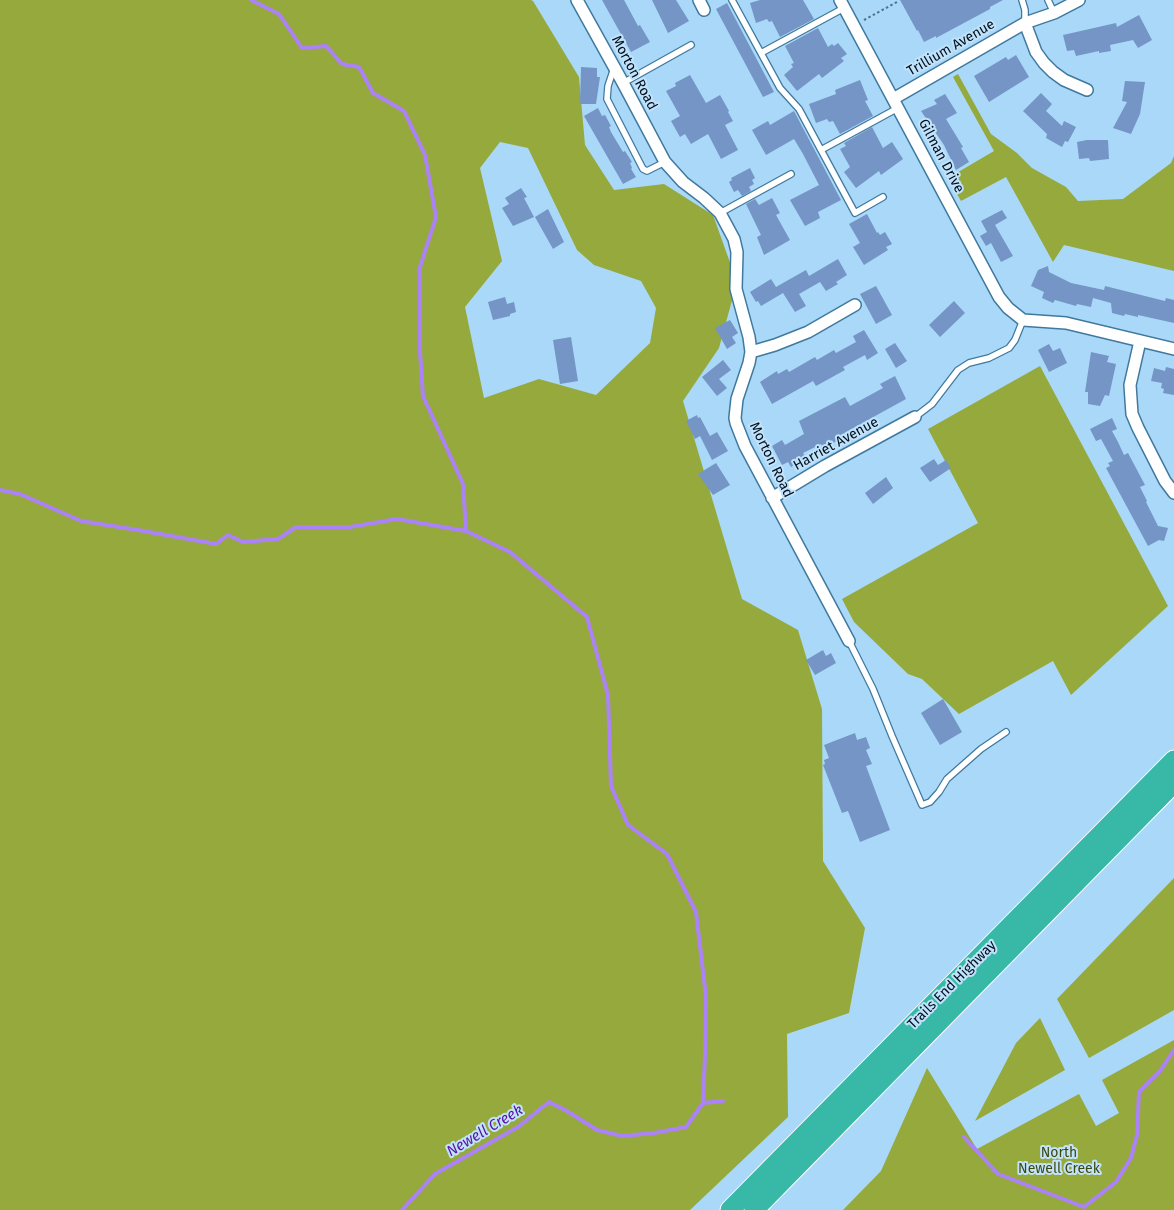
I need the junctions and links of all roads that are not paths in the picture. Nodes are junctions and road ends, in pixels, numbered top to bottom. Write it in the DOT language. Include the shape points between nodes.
graph roads {
  1 [pos="577,0"];
  2 [pos="732,0"];
  3 [pos="1022,0"];
  4 [pos="1048,0"];
  5 [pos="1079,0"];
  6 [pos="842,4"];
  7 [pos="1054,14"];
  8 [pos="1025,23"];
  9 [pos="691,45"];
  10 [pos="761,53"];
  11 [pos="614,66"];
  12 [pos="623,83"];
  13 [pos="1087,90"];
  14 [pos="896,104"];
  15 [pos="821,150"];
  16 [pos="665,162"];
  17 [pos="791,174"];
  18 [pos="884,197"];
  19 [pos="720,213"];
  20 [pos="855,305"];
  21 [pos="1023,320"];
  22 [pos="1140,341"];
  23 [pos="1174,349"];
  24 [pos="751,352"];
  25 [pos="915,417"];
  26 [pos="1174,493"];
  27 [pos="772,498"];
  28 [pos="848,642"];
  29 [pos="1006,732"];
  30 [pos="1174,760"];
  31 [pos="1174,783"];
  32 [pos="730,1210"];
  33 [pos="754,1210"];
  1 -- 11 [label="street, Morton Road"];
  2 -- 10 [label="lane"];
  3 -- 8 [label="lane"];
  4 -- 7 [label="lane"];
  5 -- 7 [label="street, Trillium Avenue"];
  6 -- 10 [label="lane"];
  6 -- 14 [label="street, Gilman Drive"];
  7 -- 8 [label="street, Trillium Avenue"];
  8 -- 13 [label="street" via="1044,64 1064,80"];
  8 -- 14 [label="street, Trillium Avenue"];
  9 -- 12 [label="lane"];
  10 -- 15 [label="lane" via="780,88 799,108"];
  11 -- 12 [label="street, Morton Road"];
  11 -- 16 [label="lane" via="607,99 642,169 647,171"];
  12 -- 16 [label="street, Morton Road"];
  14 -- 15 [label="lane"];
  14 -- 21 [label="street, Gilman Drive" via="999,297"];
  15 -- 18 [label="lane" via="854,213"];
  16 -- 19 [label="street, Morton Road"];
  17 -- 19 [label="lane"];
  19 -- 24 [label="street, Morton Road" via="737,252 736,289"];
  20 -- 24 [label="street" via="808,332"];
  21 -- 22 [label="street" via="1066,323"];
  21 -- 25 [label="lane" via="1009,348 958,370 932,404"];
  22 -- 23 [label="street"];
  22 -- 26 [label="street" via="1130,385 1132,414 1165,482"];
  24 -- 27 [label="street, Morton Road" via="735,418 745,446"];
  25 -- 27 [label="street, Harriet Avenue"];
  27 -- 28 [label="street, Morton Road"];
  28 -- 29 [label="lane, Morton Road" via="873,688 922,805 930,802 947,779 981,749"];
  30 -- 32 [label="highway, Trails End Highway"];
  31 -- 33 [label="highway, Trails End Highway"];
}
